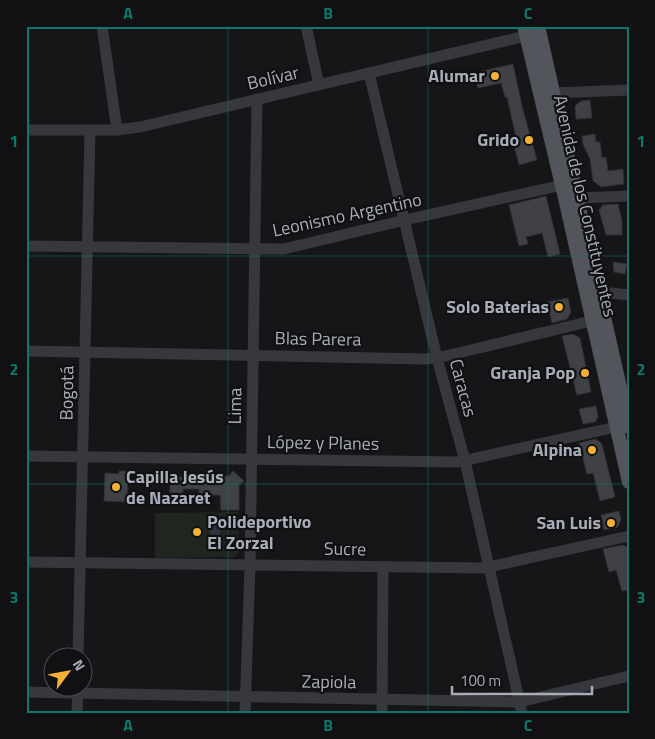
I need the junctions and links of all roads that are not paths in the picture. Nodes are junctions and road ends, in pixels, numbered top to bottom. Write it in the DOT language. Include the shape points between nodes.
graph roads {
  1 [pos="102,26"];
  2 [pos="306,26"];
  3 [pos="538,26"];
  4 [pos="525,31"];
  5 [pos="369,73"];
  6 [pos="319,85"];
  7 [pos="629,90"];
  8 [pos="553,93"];
  9 [pos="257,99"];
  10 [pos="26,130"];
  11 [pos="117,130"];
  12 [pos="90,131"];
  13 [pos="562,186"];
  14 [pos="629,196"];
  15 [pos="578,198"];
  16 [pos="405,220"];
  17 [pos="26,246"];
  18 [pos="87,247"];
  19 [pos="255,250"];
  20 [pos="592,291"];
  21 [pos="629,295"];
  22 [pos="598,320"];
  23 [pos="26,351"];
  24 [pos="85,352"];
  25 [pos="253,356"];
  26 [pos="437,358"];
  27 [pos="625,398"];
  28 [pos="622,427"];
  29 [pos="26,456"];
  30 [pos="83,457"];
  31 [pos="252,460"];
  32 [pos="465,461"];
  33 [pos="629,482"];
  34 [pos="629,536"];
  35 [pos="26,562"];
  36 [pos="80,563"];
  37 [pos="250,565"];
  38 [pos="384,567"];
  39 [pos="490,568"];
  40 [pos="78,646"];
  41 [pos="629,676"];
  42 [pos="42,691"];
  43 [pos="92,691"];
  44 [pos="26,692"];
  45 [pos="78,696"];
  46 [pos="245,698"];
  47 [pos="382,700"];
  48 [pos="521,708"];
  49 [pos="77,713"];
  50 [pos="245,713"];
  51 [pos="382,713"];
  1 -- 11 [label="street"];
  2 -- 6 [label="street"];
  3 -- 8 [label="main road, Avenida de los Constituyentes"];
  4 -- 5 [label="street, Bolívar"];
  4 -- 13 [label="main road, Avenida de los Constituyentes"];
  5 -- 6 [label="street, Bolívar"];
  5 -- 16 [label="street, Caracas"];
  6 -- 9 [label="street, Bolívar"];
  7 -- 8 [label="street"];
  8 -- 15 [label="main road, Avenida de los Constituyentes"];
  9 -- 11 [label="street, Bolívar"];
  9 -- 19 [label="street, Lima"];
  10 -- 12 [label="street, Bolívar"];
  11 -- 12 [label="street, Bolívar"];
  12 -- 18 [label="street, Bogotá"];
  13 -- 15 [label="street"];
  13 -- 16 [label="street, Leonismo Argentino"];
  13 -- 20 [label="main road, Avenida de los Constituyentes"];
  14 -- 15 [label="street"];
  15 -- 20 [label="main road, Avenida de los Constituyentes"];
  16 -- 19 [label="street, Leonismo Argentino" via="284,249"];
  16 -- 26 [label="street, Caracas"];
  17 -- 18 [label="street, Leonismo Argentino"];
  18 -- 19 [label="street, Leonismo Argentino"];
  18 -- 24 [label="street, Bogotá"];
  19 -- 25 [label="street, Lima"];
  20 -- 21 [label="street"];
  20 -- 22 [label="main road, Avenida de los Constituyentes"];
  22 -- 26 [label="street, Blas Parera"];
  22 -- 27 [label="main road, Avenida de los Constituyentes"];
  22 -- 28 [label="main road, Avenida de los Constituyentes"];
  23 -- 24 [label="street, Blas Parera"];
  24 -- 25 [label="street, Blas Parera"];
  24 -- 30 [label="street, Bogotá"];
  25 -- 26 [label="street, Blas Parera"];
  25 -- 31 [label="street, Lima"];
  26 -- 32 [label="street, Caracas"];
  27 -- 28 [label="main road, Avenida de los Constituyentes"];
  28 -- 32 [label="street, López y Planes"];
  28 -- 33 [label="main road, Avenida de los Constituyentes"];
  29 -- 30 [label="street, López y Planes"];
  30 -- 31 [label="street, López y Planes"];
  30 -- 36 [label="street, Bogotá"];
  31 -- 32 [label="street, López y Planes"];
  31 -- 37 [label="street, Lima"];
  32 -- 39 [label="street, Caracas"];
  34 -- 39 [label="street, Sucre"];
  35 -- 36 [label="street, Sucre"];
  36 -- 37 [label="street, Sucre"];
  36 -- 40 [label="street, Bogotá"];
  37 -- 38 [label="street, Sucre"];
  37 -- 46 [label="street, Lima"];
  38 -- 39 [label="street, Sucre"];
  38 -- 47 [label="street"];
  39 -- 48 [label="street, Caracas"];
  41 -- 48 [label="street, Zapiola"];
  42 -- 44 [label="street, Zapiola"];
  43 -- 46 [label="street, Zapiola"];
  45 -- 49 [label="street"];
  46 -- 47 [label="street, Zapiola"];
  46 -- 50 [label="street, Lima"];
  47 -- 48 [label="street, Zapiola"];
  47 -- 51 [label="street"];
}
